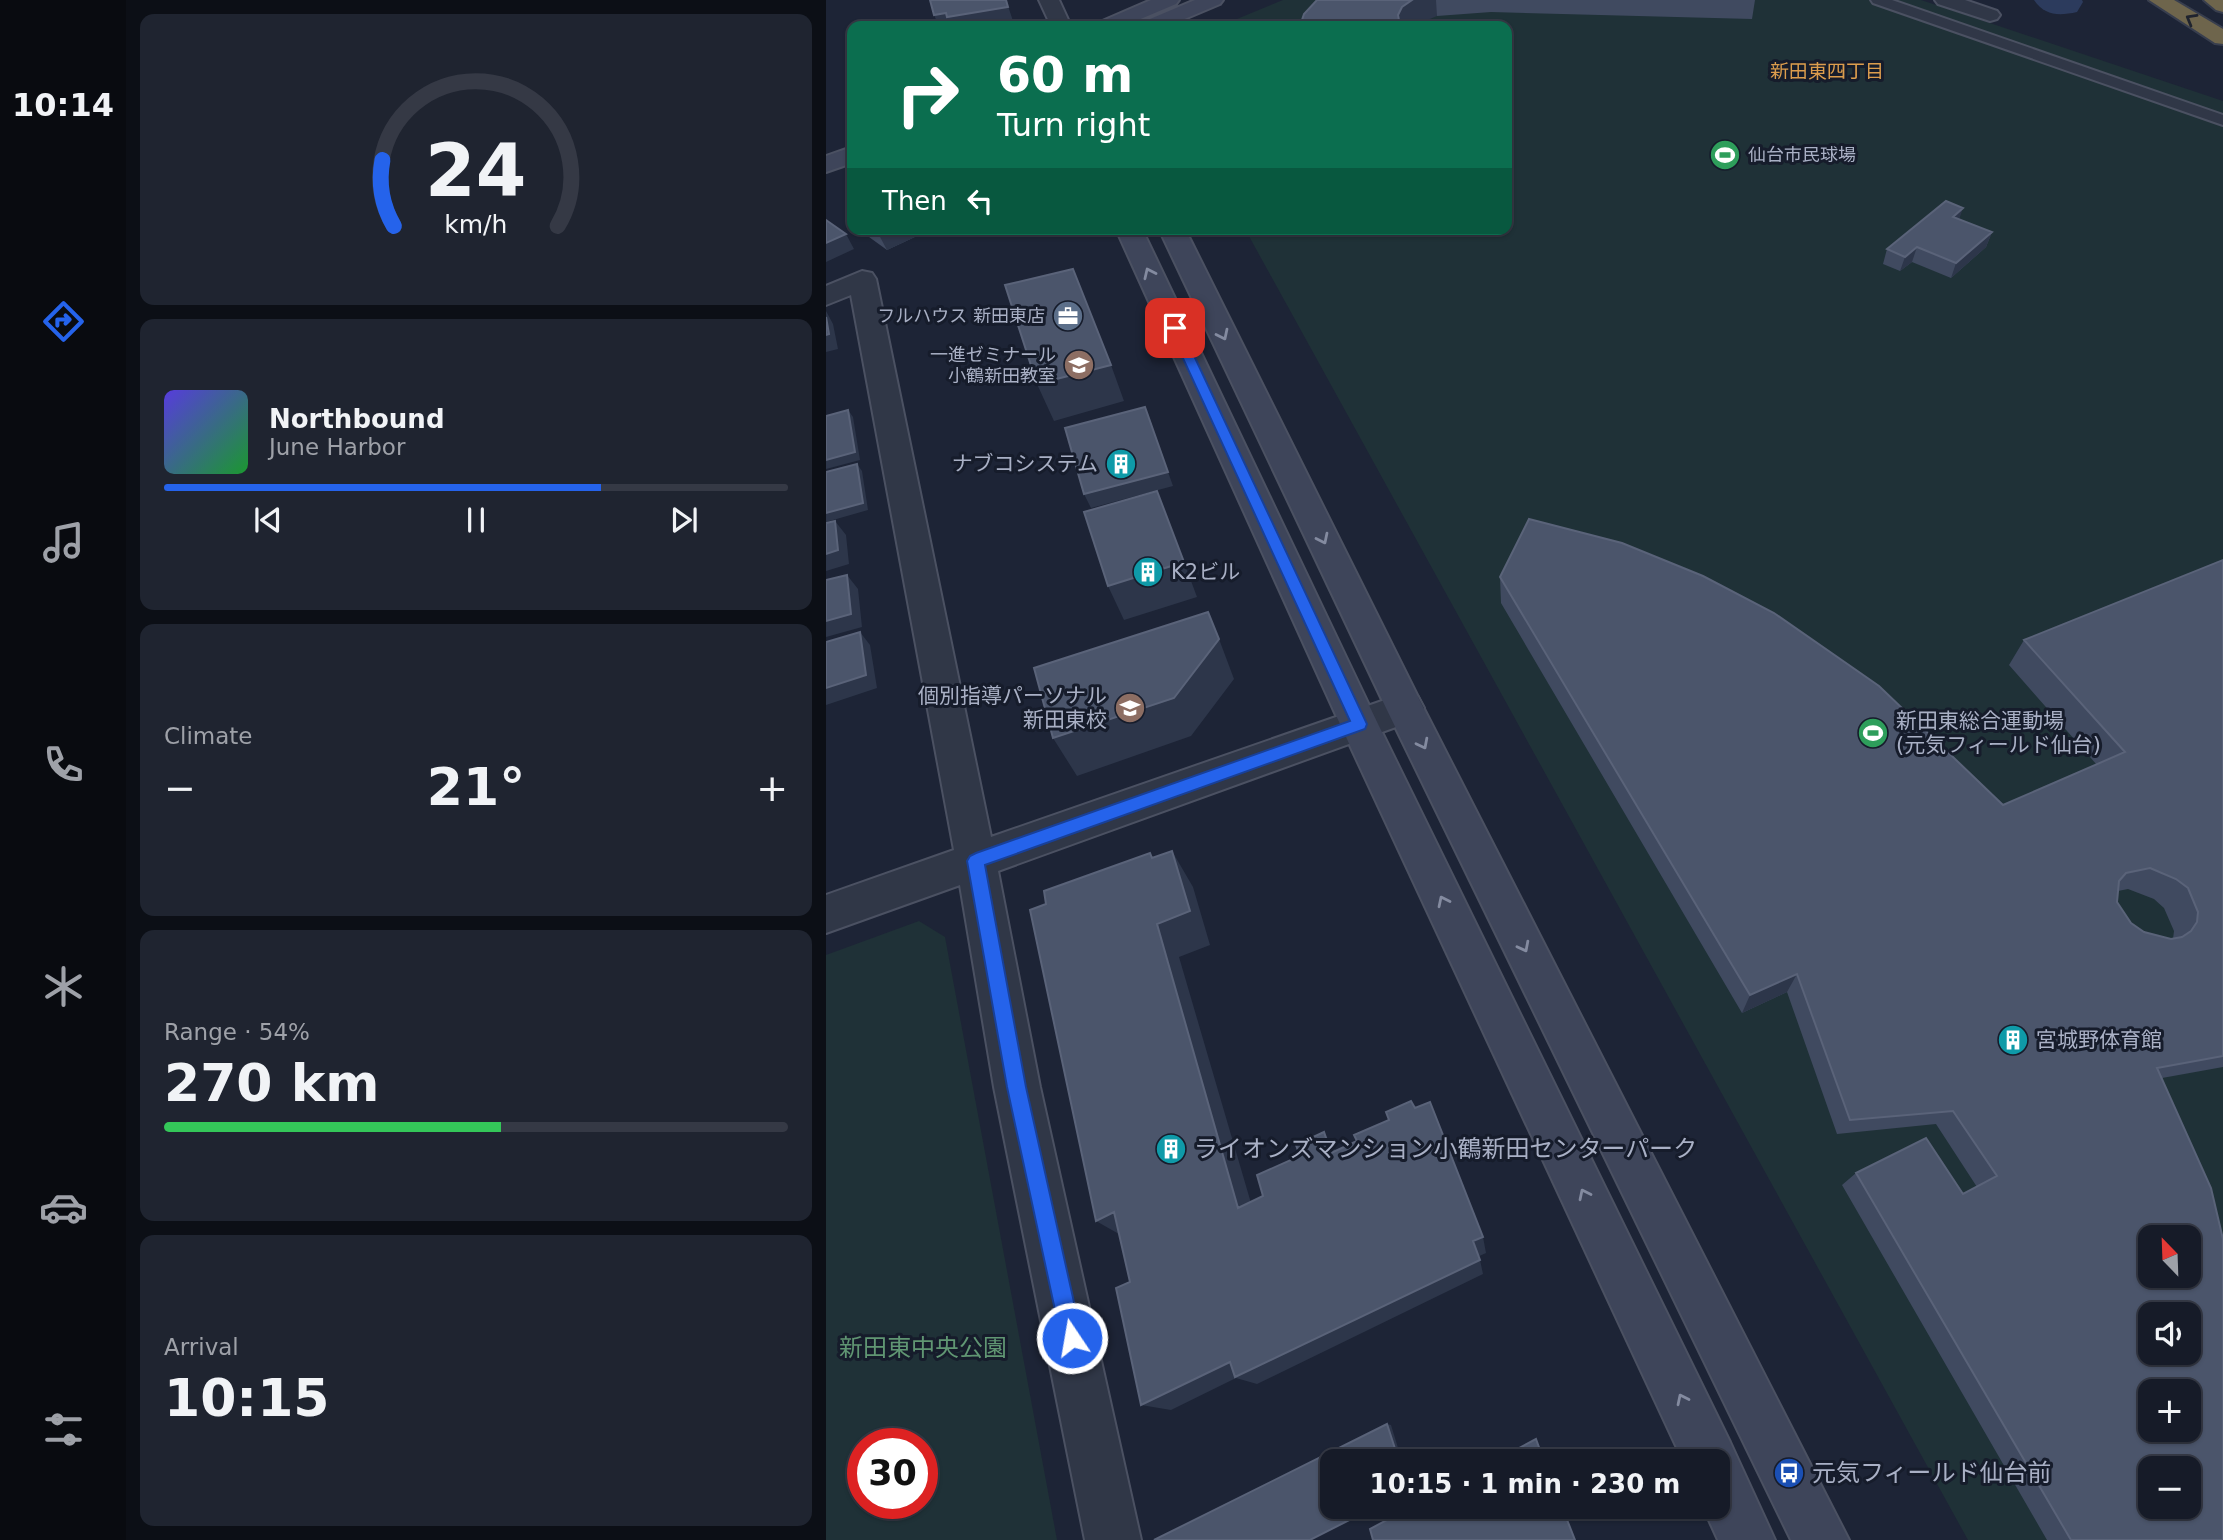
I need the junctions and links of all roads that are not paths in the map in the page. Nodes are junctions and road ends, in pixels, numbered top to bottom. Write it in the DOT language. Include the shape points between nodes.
graph roads {
  1 [pos="1049,0"];
  2 [pos="1169,0"];
  3 [pos="1213,0"];
  4 [pos="1878,0"];
  5 [pos="1945,0"];
  6 [pos="2159,0"];
  7 [pos="2214,0"];
  8 [pos="2223,6"];
  9 [pos="1990,15"];
  10 [pos="1059,21"];
  11 [pos="1119,21"];
  12 [pos="1162,21"];
  13 [pos="2223,38"];
  14 [pos="2223,120"];
  15 [pos="847,136"];
  16 [pos="826,145"];
  17 [pos="847,156"];
  18 [pos="826,165"];
  19 [pos="1132,235"];
  20 [pos="1175,235"];
  21 [pos="826,296"];
  22 [pos="1405,708"];
  23 [pos="1359,724"];
  24 [pos="976,861"];
  25 [pos="826,914"];
  26 [pos="1705,1449"];
  27 [pos="1730,1503"];
  28 [pos="1113,1540"];
  29 [pos="1747,1540"];
  30 [pos="1821,1540"];
  1 -- 10 [label="street"];
  2 -- 11 [label="street"];
  3 -- 12 [label="street"];
  4 -- 14 [label="lane"];
  5 -- 9 [label="street"];
  13 -- 6 [label="highway, one-way"];
  7 -- 8 [label="highway"];
  15 -- 16 [label="street"];
  17 -- 18 [label="street"];
  23 -- 19 [label="street, one-way"];
  20 -- 22 [label="street, one-way"];
  21 -- 24 [label="street" via="862,279"];
  22 -- 23 [label="street"];
  22 -- 30 [label="street, one-way"];
  23 -- 24 [label="street"];
  26 -- 23 [label="street, one-way"];
  24 -- 25 [label="street"];
  24 -- 28 [label="street" via="1017,1087"];
  27 -- 29 [label="street"];
}
